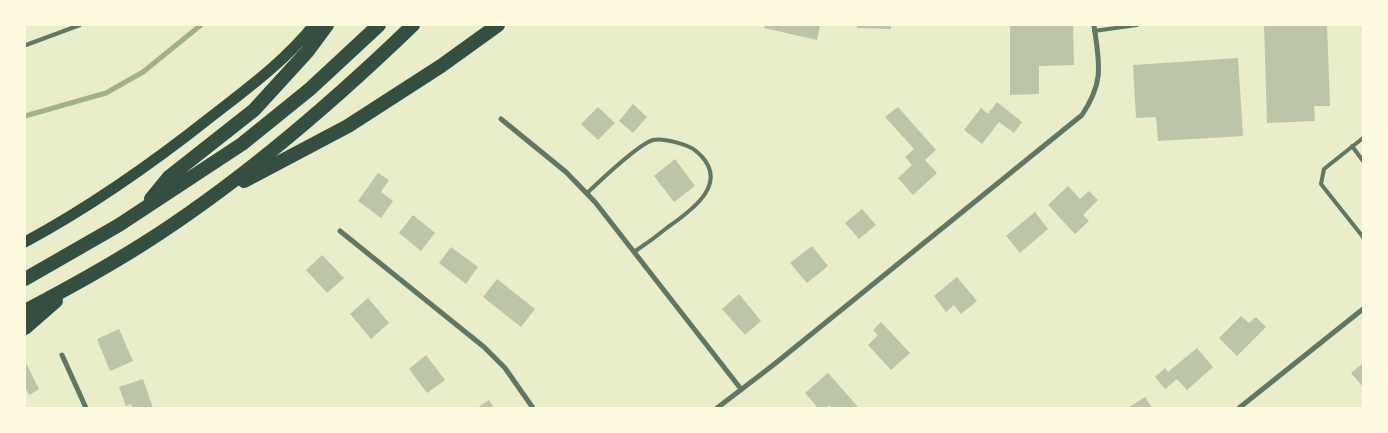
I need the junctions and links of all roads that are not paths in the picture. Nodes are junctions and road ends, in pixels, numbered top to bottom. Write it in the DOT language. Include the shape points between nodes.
graph roads {
  1 [pos="80,25"];
  2 [pos="314,25"];
  3 [pos="327,25"];
  4 [pos="379,25"];
  5 [pos="413,25"];
  6 [pos="498,25"];
  7 [pos="1137,25"];
  8 [pos="1094,28"];
  9 [pos="26,44"];
  10 [pos="501,119"];
  11 [pos="1363,138"];
  12 [pos="1352,146"];
  13 [pos="1363,161"];
  14 [pos="587,193"];
  15 [pos="205,201"];
  16 [pos="142,210"];
  17 [pos="340,231"];
  18 [pos="1363,237"];
  19 [pos="25,242"];
  20 [pos="634,252"];
  21 [pos="25,278"];
  22 [pos="74,285"];
  23 [pos="1363,309"];
  24 [pos="25,311"];
  25 [pos="25,328"];
  26 [pos="62,355"];
  27 [pos="741,390"];
  28 [pos="86,408"];
  29 [pos="533,408"];
  30 [pos="717,408"];
  31 [pos="1239,408"];
  1 -- 9 [label="lane"];
  2 -- 19 [label="main road" via="298,45 264,75 177,143"];
  3 -- 16 [label="highway" via="254,110 169,177"];
  4 -- 16 [label="highway" via="310,89 242,144"];
  5 -- 15 [label="highway" via="320,110"];
  6 -- 15 [label="highway" via="348,126"];
  7 -- 8 [label="lane"];
  8 -- 27 [label="street" via="1098,80 1093,99 1082,115"];
  10 -- 14 [label="street"];
  11 -- 12 [label="lane"];
  12 -- 13 [label="lane"];
  12 -- 18 [label="lane" via="1324,169 1321,184"];
  14 -- 20 [label="street"];
  14 -- 20 [label="lane" via="642,145 654,140 676,142 694,149 705,159 711,174 710,187 694,209"];
  15 -- 22 [label="highway"];
  16 -- 21 [label="highway"];
  17 -- 29 [label="street" via="484,347 505,368"];
  20 -- 27 [label="street"];
  22 -- 24 [label="highway"];
  22 -- 25 [label="highway"];
  23 -- 31 [label="street"];
  26 -- 28 [label="street"];
  27 -- 30 [label="street"];
}
